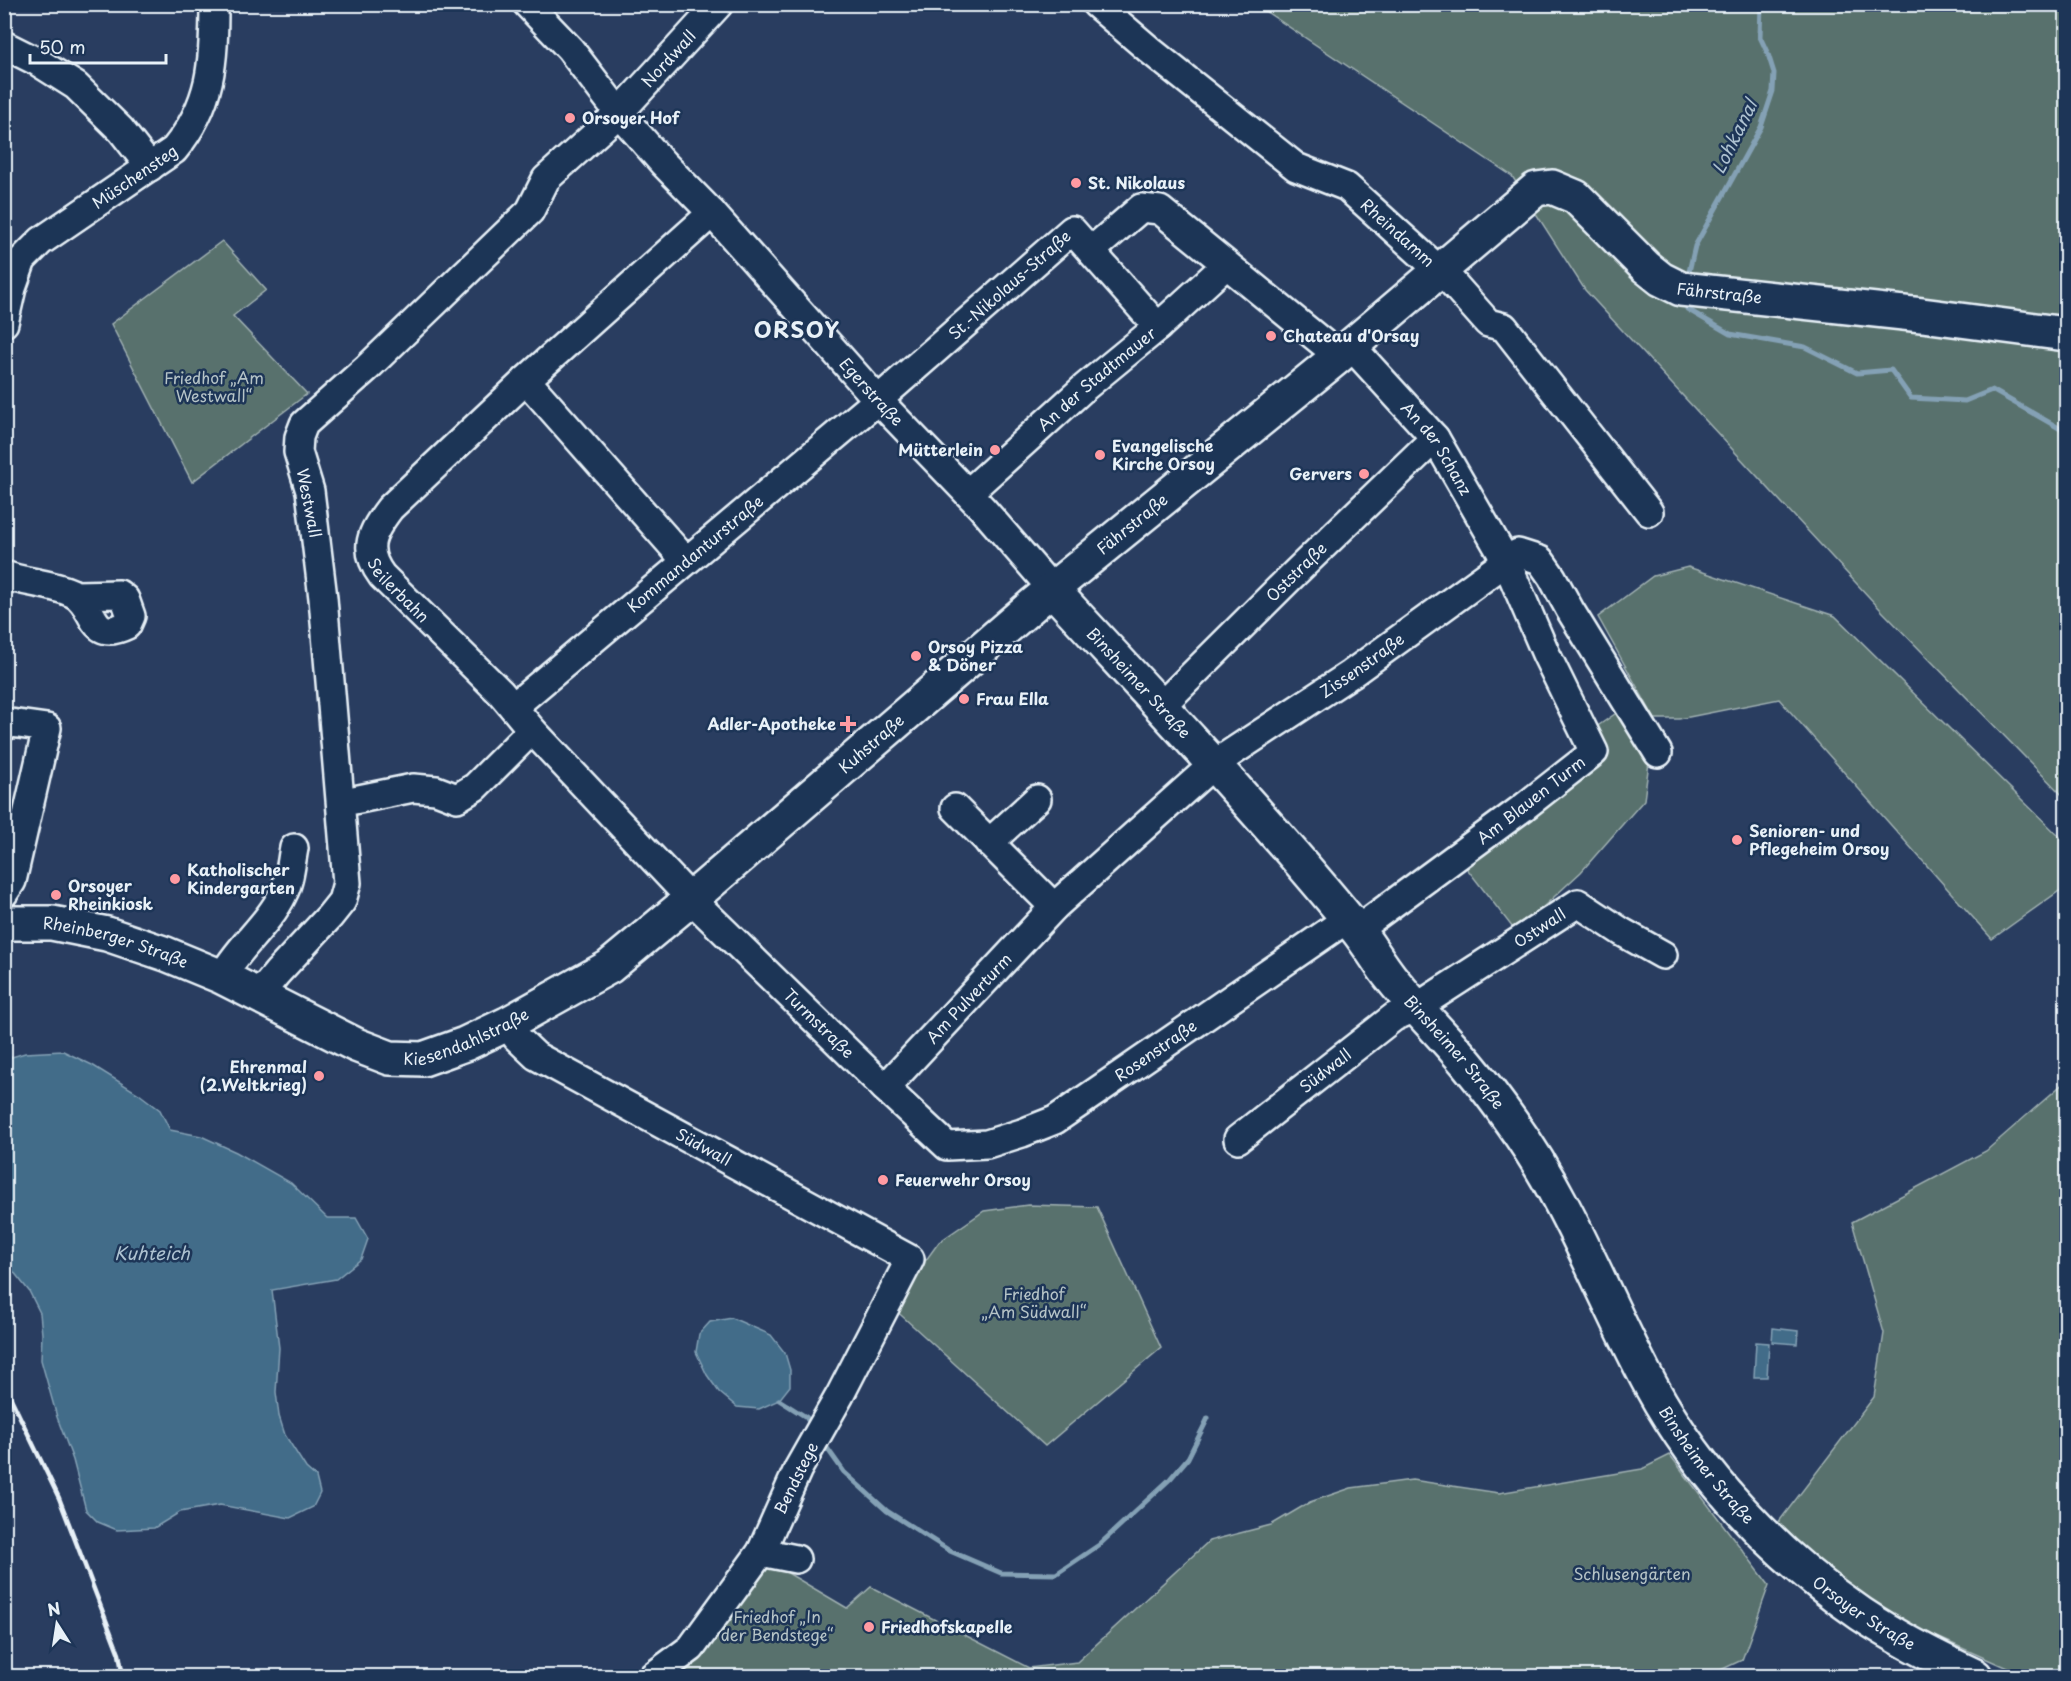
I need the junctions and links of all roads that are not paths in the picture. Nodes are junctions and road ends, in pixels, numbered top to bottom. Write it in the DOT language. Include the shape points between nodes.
graph roads {
  1 [pos="214,4"];
  2 [pos="527,4"];
  3 [pos="719,4"];
  4 [pos="1096,4"];
  5 [pos="4,45"];
  6 [pos="620,113"];
  7 [pos="150,167"];
  8 [pos="712,213"];
  9 [pos="1091,251"];
  10 [pos="1226,265"];
  11 [pos="1439,272"];
  12 [pos="4,322"];
  13 [pos="1158,327"];
  14 [pos="2067,334"];
  15 [pos="1345,351"];
  16 [pos="526,380"];
  17 [pos="878,400"];
  18 [pos="1435,438"];
  19 [pos="968,493"];
  20 [pos="1649,512"];
  21 [pos="685,560"];
  22 [pos="1506,561"];
  23 [pos="4,575"];
  24 [pos="1052,589"];
  25 [pos="77,595"];
  26 [pos="513,707"];
  27 [pos="1160,707"];
  28 [pos="4,727"];
  29 [pos="532,730"];
  30 [pos="1658,753"];
  31 [pos="1214,765"];
  32 [pos="1037,799"];
  33 [pos="354,800"];
  34 [pos="955,808"];
  35 [pos="989,843"];
  36 [pos="12,844"];
  37 [pos="294,848"];
  38 [pos="4,893"];
  39 [pos="691,899"];
  40 [pos="1054,907"];
  41 [pos="4,923"];
  42 [pos="1352,925"];
  43 [pos="1663,955"];
  44 [pos="222,977"];
  45 [pos="259,995"];
  46 [pos="1417,1007"];
  47 [pos="507,1024"];
  48 [pos="885,1088"];
  49 [pos="1238,1139"];
  50 [pos="947,1146"];
  51 [pos="910,1259"];
  52 [pos="761,1552"];
  53 [pos="796,1559"];
  54 [pos="1791,1559"];
  55 [pos="653,1677"];
  56 [pos="1975,1677"];
  1 -- 7 [label="street, Müschensteg" via="211,69 203,101 189,131 174,150"];
  2 -- 6 [label="street, Egerstraße" via="570,49"];
  3 -- 6 [label="street, Nordwall"];
  4 -- 11 [label="street, Rheindamm" via="1296,167 1347,187"];
  5 -- 7 [label="street" via="76,86 121,130"];
  6 -- 8 [label="street, Egerstraße"];
  6 -- 45 [label="street, Westwall" via="546,179 530,211 304,424 298,437 298,452 310,491 323,598 347,883 342,901"];
  7 -- 12 [label="street, Müschensteg" via="41,241 22,260"];
  8 -- 16 [label="street, Seilerbahn"];
  8 -- 17 [label="street, Egerstraße"];
  9 -- 10 [label="street" via="1142,208 1160,210"];
  9 -- 13 [label="street, St.-Nikolaus-Straße"];
  9 -- 17 [label="street, St.-Nikolaus-Straße" via="1072,230"];
  10 -- 13 [label="street, An der Stadtmauer"];
  10 -- 15 [label="street"];
  11 -- 14 [label="main road, Fährstraße" via="1536,189 1552,187 1576,196 1646,267 1681,289"];
  11 -- 15 [label="main road, Fährstraße"];
  11 -- 20 [label="street, Rheindamm" via="1488,324 1504,327"];
  13 -- 19 [label="street, An der Stadtmauer"];
  15 -- 18 [label="street, An der Schanz"];
  15 -- 24 [label="main road, Fährstraße"];
  16 -- 21 [label="street"];
  16 -- 26 [label="street, Seilerbahn" via="390,508 378,524 370,547 374,565 382,576"];
  17 -- 19 [label="street, Egerstraße"];
  17 -- 21 [label="street, Kommandanturstraße"];
  18 -- 22 [label="street, An der Schanz"];
  18 -- 27 [label="street, Oststraße"];
  19 -- 24 [label="street, Egerstraße"];
  21 -- 26 [label="street, Kommandanturstraße"];
  22 -- 30 [label="street" via="1518,554 1540,560"];
  22 -- 31 [label="street, Zissenstraße" via="1351,674"];
  22 -- 42 [label="street, Am Blauen Turm" via="1594,752 1524,807"];
  23 -- 25 [label="street"];
  24 -- 27 [label="main road, Binsheimer Straße"];
  24 -- 39 [label="main road, Kuhstraße"];
  26 -- 29 [label="street, Seilerbahn"];
  27 -- 31 [label="main road, Binsheimer Straße"];
  28 -- 36 [label="street" via="11,723 47,728"];
  29 -- 33 [label="street" via="475,787 457,798 436,790 413,788"];
  29 -- 39 [label="street, Seilerbahn"];
  31 -- 40 [label="street, Am Pulverturm"];
  31 -- 42 [label="main road, Binsheimer Straße"];
  32 -- 35 [label="street"];
  34 -- 35 [label="street"];
  35 -- 40 [label="street"];
  36 -- 38 [label="street" via="12,881"];
  37 -- 44 [label="street" via="284,893"];
  39 -- 47 [label="main road, Kiesendahlstraße" via="609,967"];
  39 -- 48 [label="street, Turmstraße"];
  40 -- 48 [label="street, Am Pulverturm"];
  41 -- 44 [label="main road, Rheinberger Straße" via="52,923 107,934"];
  42 -- 46 [label="main road, Binsheimer Straße"];
  42 -- 50 [label="street, Rosenstraße" via="1055,1120 987,1144"];
  43 -- 46 [label="street, Ostwall" via="1578,903"];
  44 -- 45 [label="main road, Kiesendahlstraße"];
  45 -- 47 [label="main road, Kiesendahlstraße" via="356,1045 390,1058 423,1059"];
  46 -- 49 [label="street, Südwall" via="1394,1017"];
  46 -- 54 [label="main road, Binsheimer Straße" via="1469,1066 1542,1168 1652,1387 1681,1434 1711,1475"];
  47 -- 51 [label="street, Südwall" via="536,1056"];
  48 -- 50 [label="street, Turmstraße"];
  51 -- 52 [label="street, Bendstege" via="798,1469"];
  52 -- 53 [label="street"];
  52 -- 55 [label="street, Bendstege" via="691,1648"];
  54 -- 56 [label="main road, Orsoyer Straße" via="1862,1615"];
}
